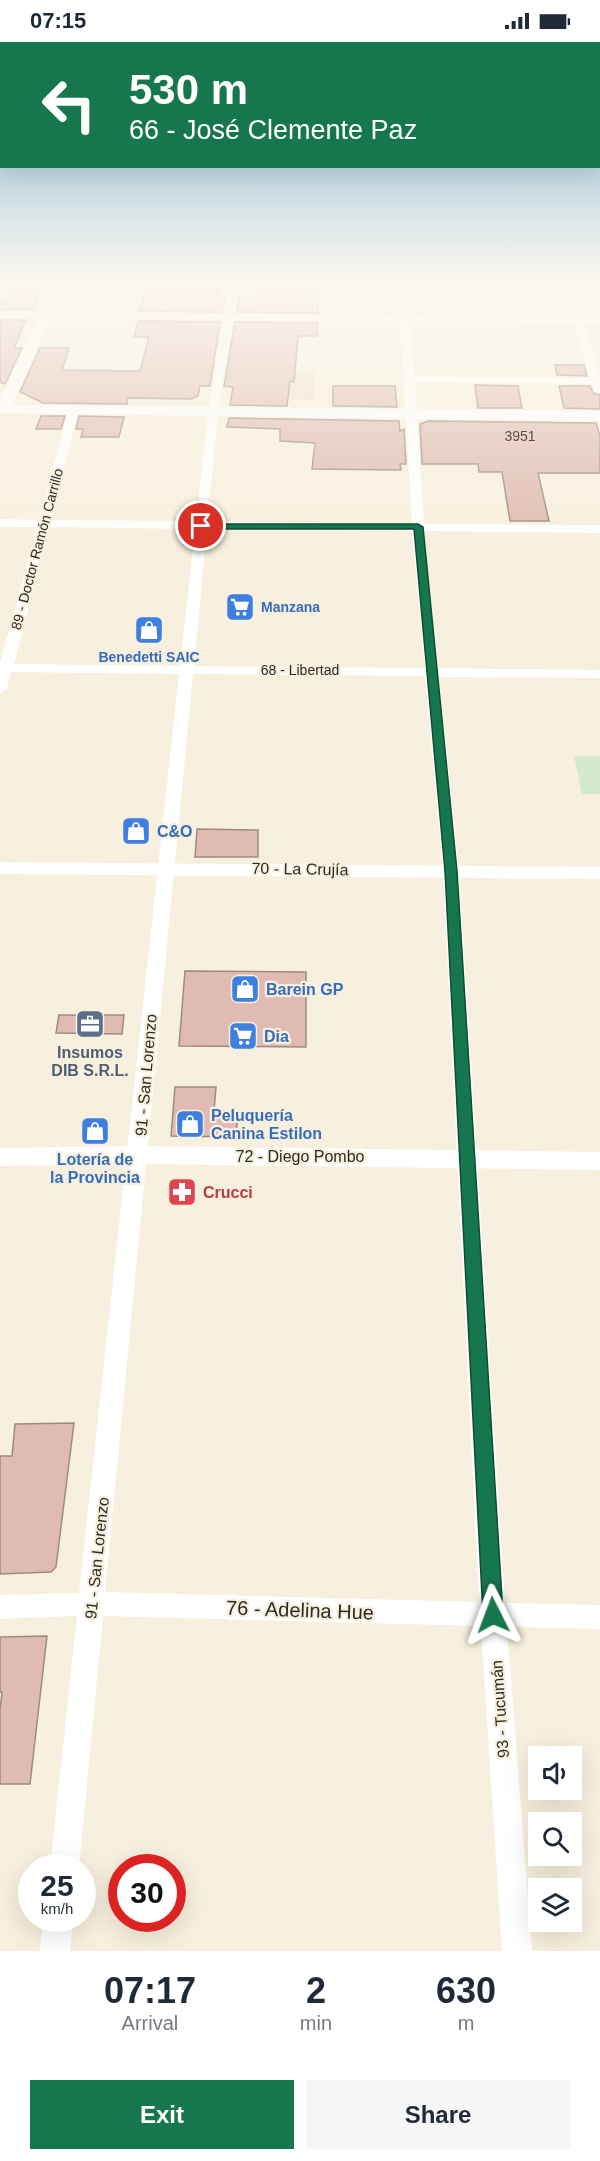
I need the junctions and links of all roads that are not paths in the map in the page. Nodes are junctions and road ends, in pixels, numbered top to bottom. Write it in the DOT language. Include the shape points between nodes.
graph roads {
  1 [pos="18,372"];
  2 [pos="220,372"];
  3 [pos="409,372"];
  4 [pos="594,372"];
  5 [pos="410,379"];
  6 [pos="597,381"];
  7 [pos="600,392"];
  8 [pos="2,406"];
  9 [pos="214,408"];
  10 [pos="74,409"];
  11 [pos="411,410"];
  12 [pos="600,410"];
  13 [pos="600,416"];
  14 [pos="0,523"];
  15 [pos="45,524"];
  16 [pos="201,526"];
  17 [pos="418,527"];
  18 [pos="600,529"];
  19 [pos="3,668"];
  20 [pos="186,670"];
  21 [pos="432,671"];
  22 [pos="600,674"];
  23 [pos="0,689"];
  24 [pos="0,867"];
  25 [pos="165,868"];
  26 [pos="451,871"];
  27 [pos="600,873"];
  28 [pos="138,1155"];
  29 [pos="0,1157"];
  30 [pos="468,1158"];
  31 [pos="600,1161"];
  32 [pos="93,1604"];
  33 [pos="0,1607"];
  34 [pos="493,1615"];
  35 [pos="600,1617"];
  36 [pos="66,1854"];
  37 [pos="57,1932"];
  38 [pos="55,1951"];
  39 [pos="517,1951"];
  1 -- 8 [label="street"];
  2 -- 9 [label="street, 91 - San Lorenzo"];
  3 -- 5 [label="street, 93 - Tucumán"];
  4 -- 6 [label="street"];
  5 -- 6 [label="street"];
  5 -- 11 [label="street, 93 - Tucumán"];
  6 -- 7 [label="street"];
  8 -- 9 [label="main road"];
  8 -- 10 [label="main road"];
  9 -- 10 [label="main road"];
  9 -- 11 [label="main road"];
  9 -- 16 [label="street, 91 - San Lorenzo"];
  10 -- 15 [label="street, 89 - Doctor Ramón Carrillo"];
  11 -- 12 [label="main road"];
  11 -- 13 [label="main road"];
  11 -- 17 [label="street, 93 - Tucumán"];
  14 -- 15 [label="street"];
  15 -- 16 [label="street"];
  15 -- 19 [label="street, 89 - Doctor Ramón Carrillo"];
  16 -- 17 [label="street"];
  16 -- 20 [label="street, 91 - San Lorenzo"];
  17 -- 18 [label="street"];
  17 -- 21 [label="street, 93 - Tucumán"];
  19 -- 20 [label="street, 68 - Libertad"];
  19 -- 23 [label="street, 89 - Doctor Ramón Carrillo"];
  20 -- 21 [label="street, 68 - Libertad"];
  20 -- 25 [label="street, 91 - San Lorenzo"];
  21 -- 22 [label="street, 68 - Libertad"];
  21 -- 26 [label="street, 93 - Tucumán"];
  24 -- 25 [label="street, 70 - La Crujía"];
  25 -- 26 [label="street, 70 - La Crujía"];
  25 -- 28 [label="street, 91 - San Lorenzo"];
  26 -- 27 [label="street, 70 - La Crujía"];
  26 -- 30 [label="street, 93 - Tucumán"];
  28 -- 29 [label="street, 72 - Diego Pombo"];
  28 -- 30 [label="street, 72 - Diego Pombo"];
  28 -- 32 [label="street, 91 - San Lorenzo"];
  30 -- 31 [label="street, 72 - Diego Pombo"];
  30 -- 34 [label="street, 93 - Tucumán"];
  32 -- 33 [label="street, 76 - Adelina Hue"];
  32 -- 34 [label="street, 76 - Adelina Hue"];
  32 -- 36 [label="street, 91 - San Lorenzo"];
  34 -- 35 [label="street, 76 - Adelina Hue"];
  34 -- 39 [label="street, 93 - Tucumán"];
  37 -- 38 [label="street"];
}
